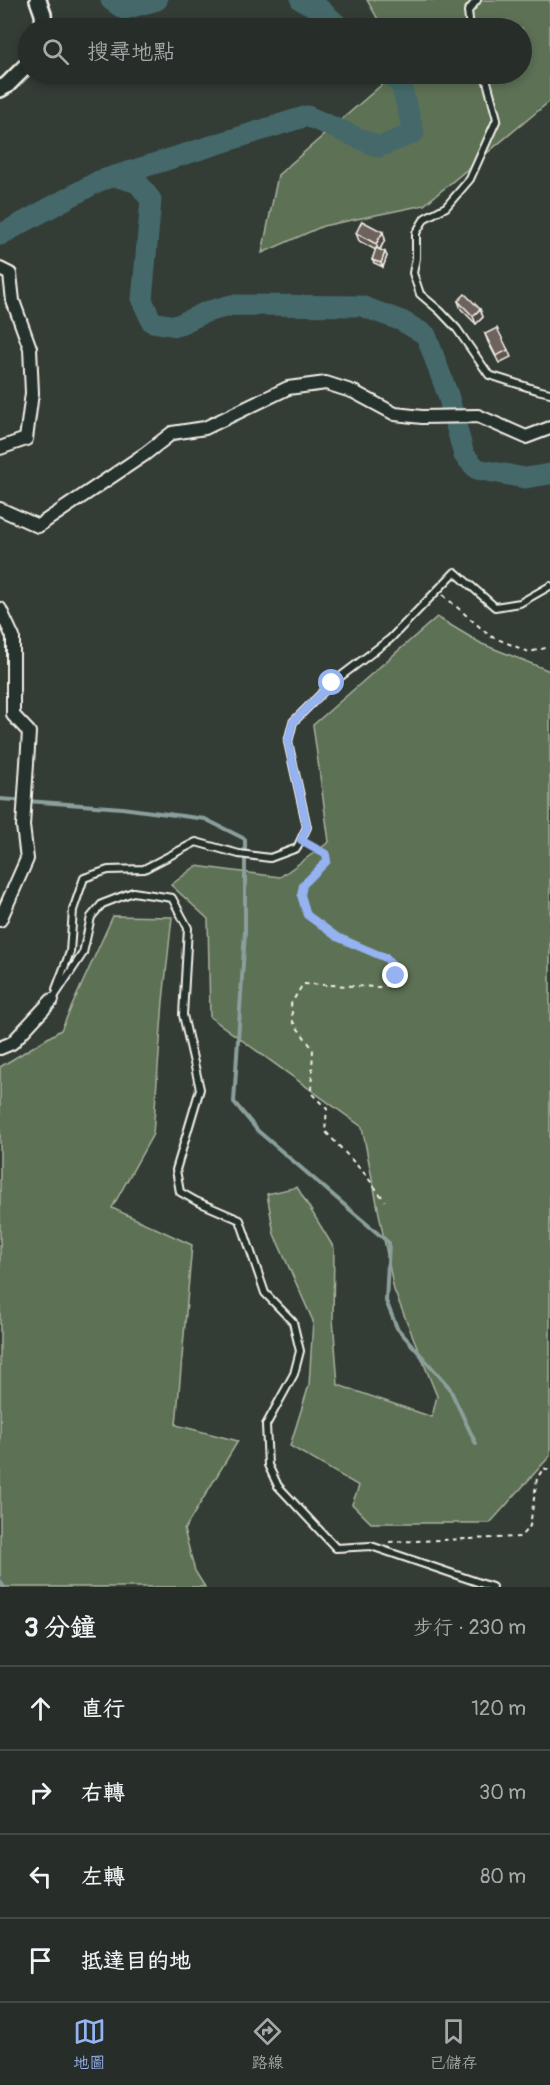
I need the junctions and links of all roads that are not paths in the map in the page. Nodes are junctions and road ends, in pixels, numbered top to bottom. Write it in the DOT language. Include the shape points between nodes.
graph roads {
  1 [pos="38,0"];
  2 [pos="477,0"];
  3 [pos="43,18"];
  4 [pos="469,18"];
  5 [pos="18,74"];
  6 [pos="488,84"];
  7 [pos="0,89"];
  8 [pos="0,270"];
  9 [pos="550,393"];
  10 [pos="550,428"];
  11 [pos="0,448"];
  12 [pos="0,509"];
  13 [pos="550,586"];
  14 [pos="0,609"];
  15 [pos="0,920"];
  16 [pos="51,1000"];
  17 [pos="0,1048"];
  18 [pos="492,1587"];
  1 -- 3 [label="street"];
  2 -- 4 [label="lane" via="468,11"];
  5 -- 7 [label="street"];
  6 -- 9 [label="lane" via="497,119 470,179 446,207 424,218 416,233 413,273 420,294 457,328 489,375"];
  8 -- 11 [label="street" via="10,274 13,301 30,348 32,393 26,439"];
  10 -- 12 [label="street" via="526,437 478,416 395,414 354,392 326,383 288,388 205,428 172,434 38,526"];
  13 -- 16 [label="lane" via="520,603 495,607 455,572 390,639 332,683 293,722 288,742 307,827 297,848 270,858 196,842 144,869 108,870 84,878 73,910 70,952"];
  14 -- 15 [label="street" via="13,637 13,715 29,732 23,826 27,859"];
  16 -- 17 [label="street" via="12,1043"];
  16 -- 18 [label="lane" via="83,953 91,917 102,903 133,892 171,898 188,928 183,1015 200,1089 176,1170 180,1192 240,1220 265,1293 293,1322 300,1351 294,1374 266,1425 268,1465 278,1486 336,1548 372,1546"];
}
